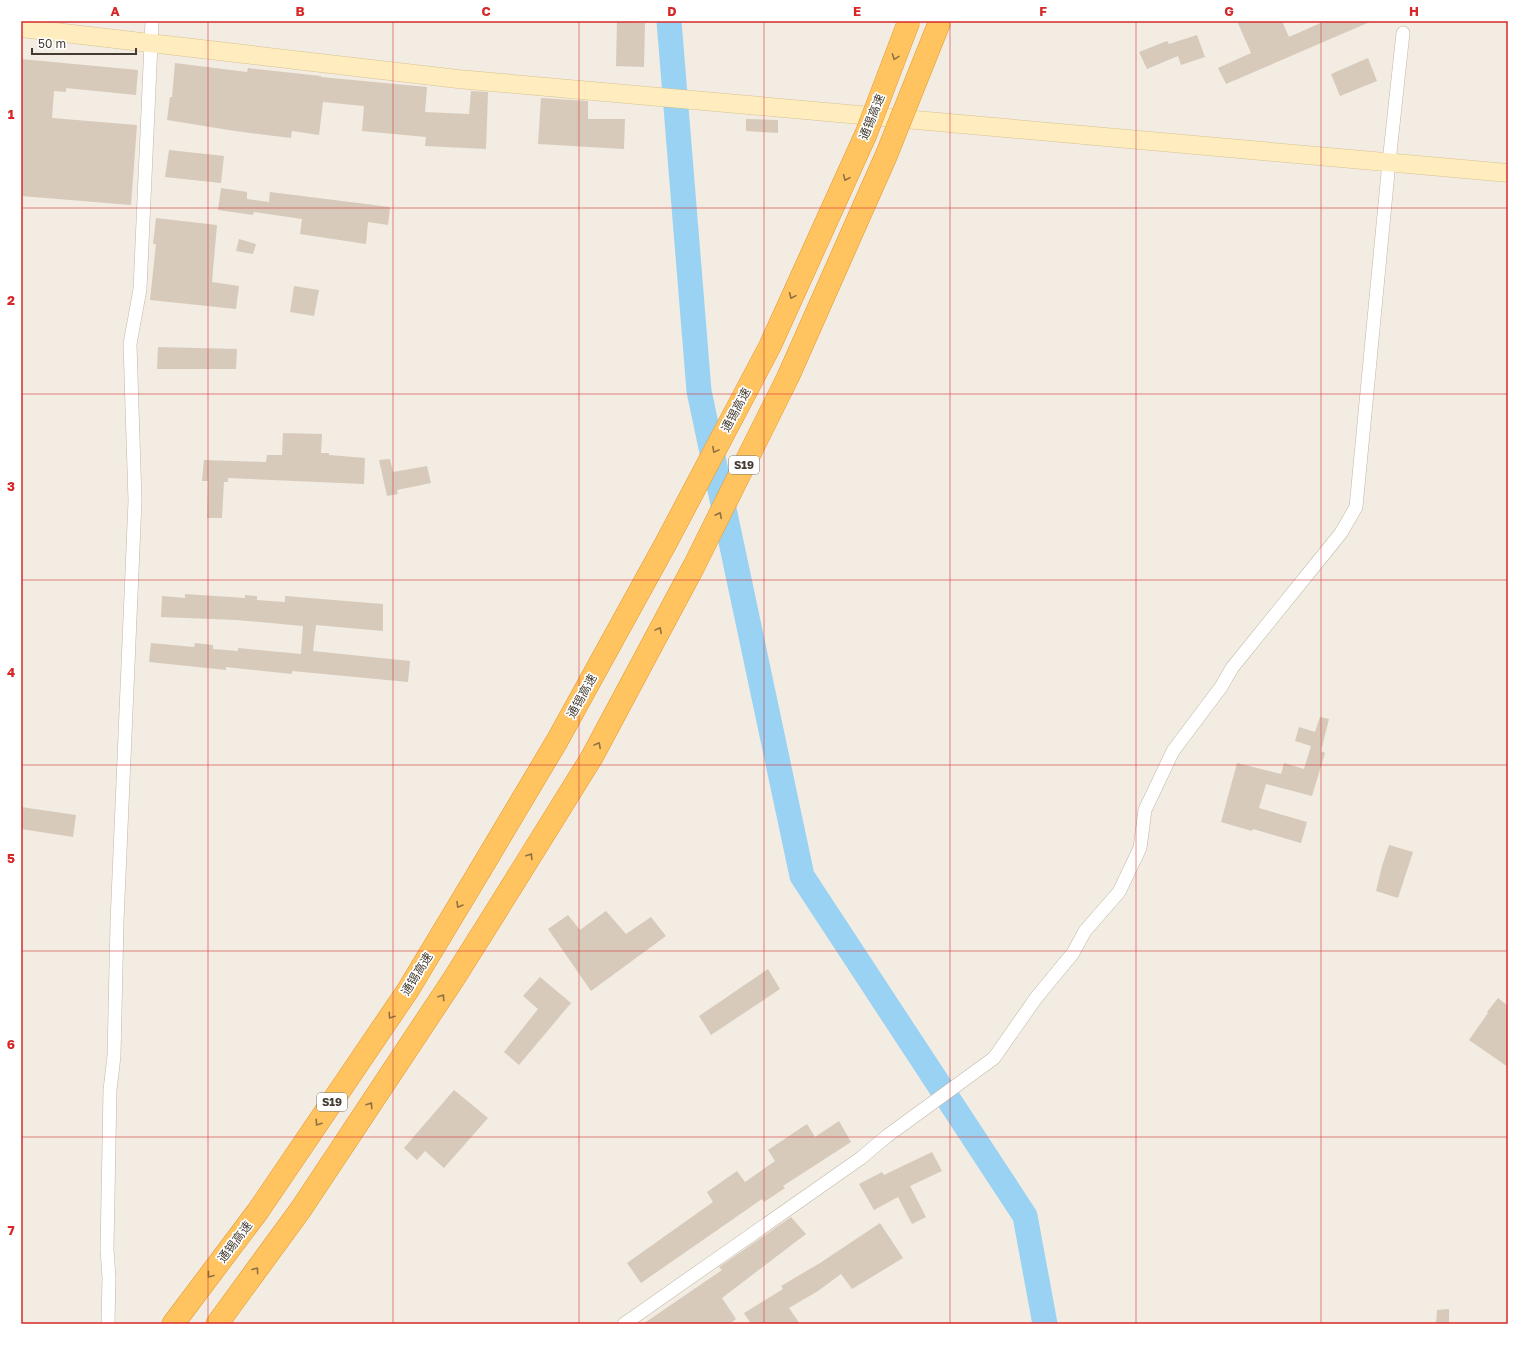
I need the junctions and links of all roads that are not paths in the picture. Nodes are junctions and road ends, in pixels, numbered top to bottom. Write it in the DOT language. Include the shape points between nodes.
graph roads {
  1 [pos="152,21"];
  2 [pos="909,21"];
  3 [pos="940,21"];
  4 [pos="21,28"];
  5 [pos="1403,33"];
  6 [pos="151,43"];
  7 [pos="1388,162"];
  8 [pos="1508,173"];
  9 [pos="108,1324"];
  10 [pos="173,1324"];
  11 [pos="217,1324"];
  12 [pos="624,1324"];
  1 -- 6 [label="street"];
  2 -- 10 [label="highway, 通锡高速 / S19, one-way, bridge" via="866,134 770,346 557,741 408,990 258,1211"];
  11 -- 3 [label="highway, S19, one-way, bridge" via="301,1209 453,980 592,757 694,566 788,377 886,156"];
  4 -- 6 [label="street"];
  5 -- 7 [label="street"];
  6 -- 7 [label="street" via="458,79"];
  6 -- 9 [label="street" via="140,289 130,344 135,501 117,922 114,1056 110,1090"];
  7 -- 8 [label="street"];
  7 -- 12 [label="street" via="1356,507 1341,533 1232,668 1173,751 1145,810 1140,848 1119,892 1085,931 1073,953 1036,998 994,1058 861,1158"];
}
